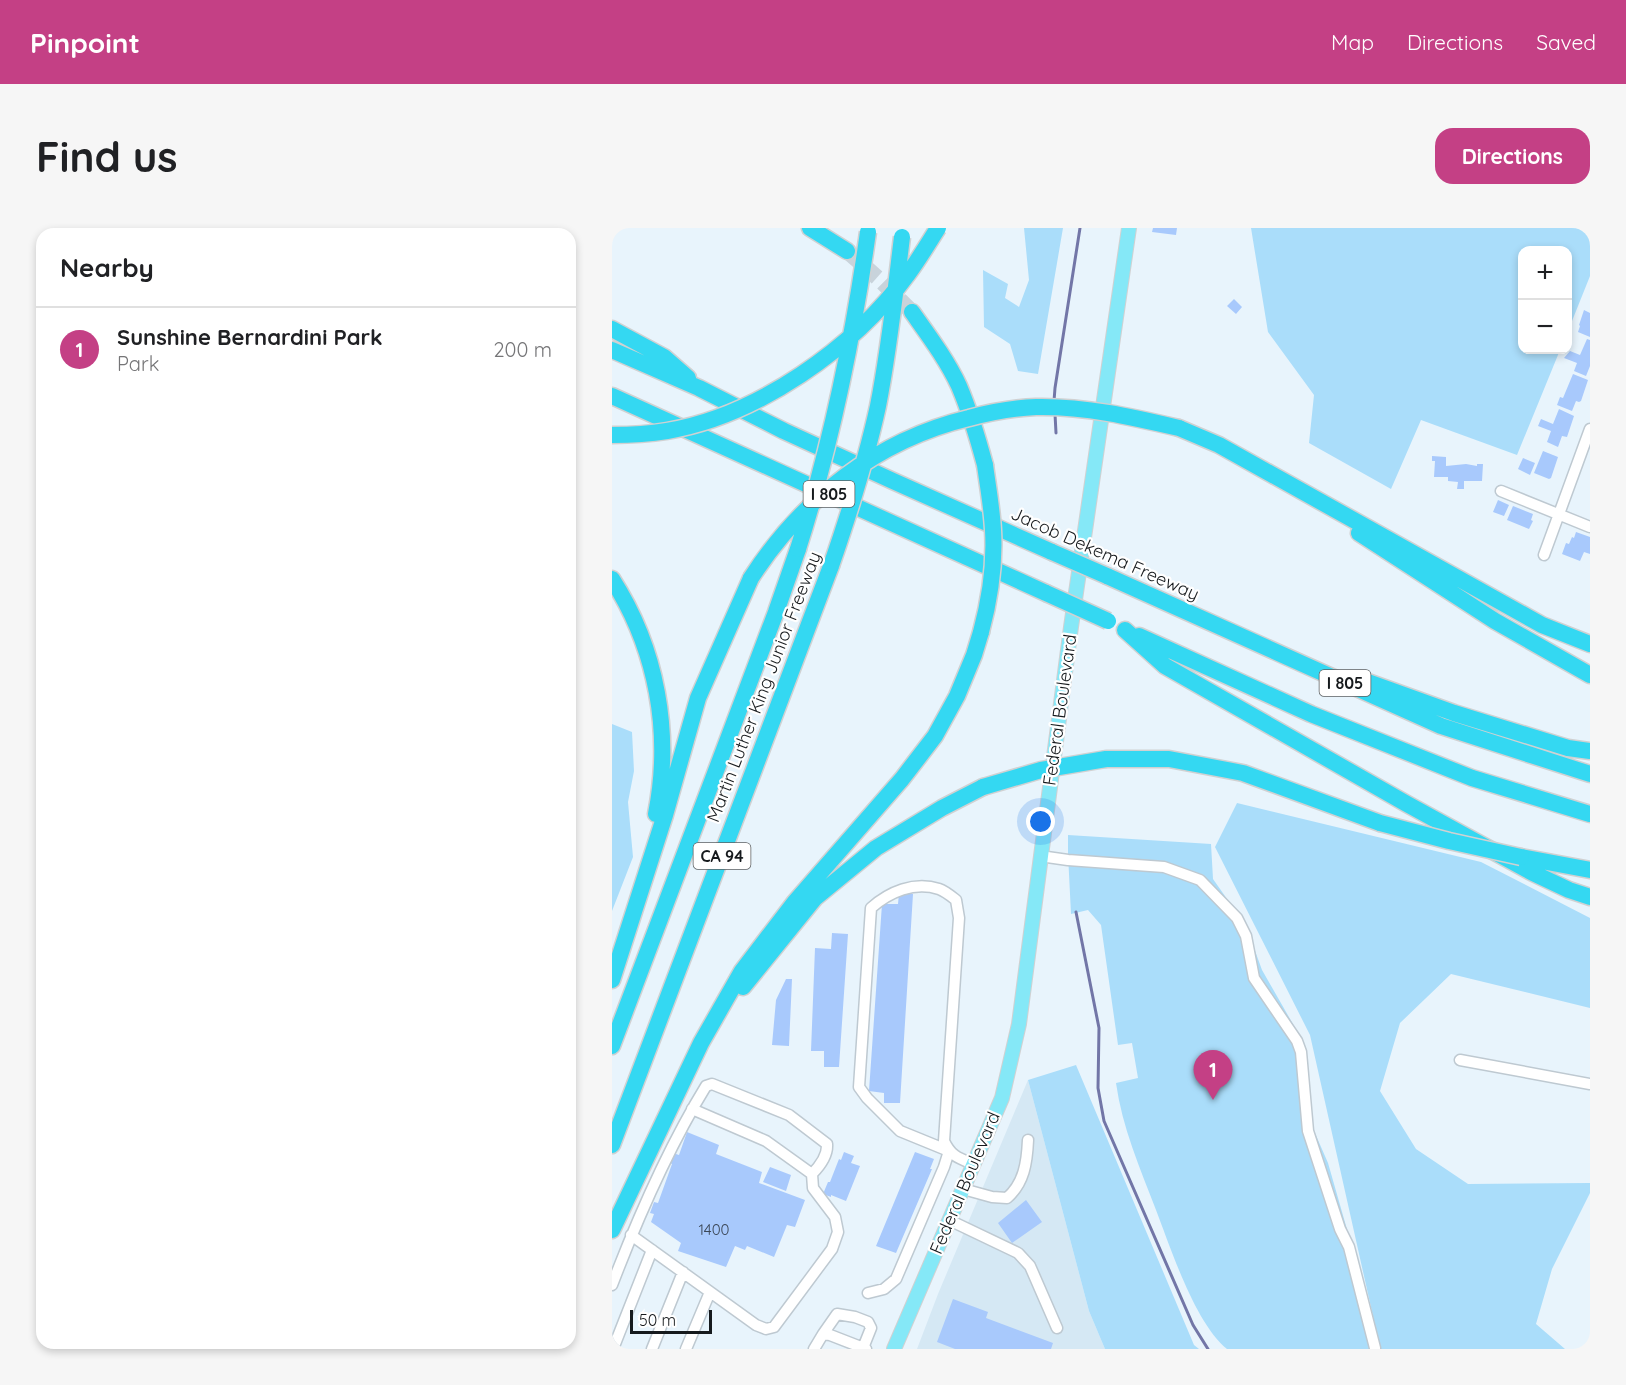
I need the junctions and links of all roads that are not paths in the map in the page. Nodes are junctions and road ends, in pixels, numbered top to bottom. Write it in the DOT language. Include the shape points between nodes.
graph roads {
  1 [pos="810,228"];
  2 [pos="938,228"];
  3 [pos="1129,228"];
  4 [pos="869,230"];
  5 [pos="903,233"];
  6 [pos="847,251"];
  7 [pos="912,312"];
  8 [pos="612,329"];
  9 [pos="612,350"];
  10 [pos="699,388"];
  11 [pos="612,396"];
  12 [pos="1590,429"];
  13 [pos="612,435"];
  14 [pos="1250,463"];
  15 [pos="1501,491"];
  16 [pos="1558,513"];
  17 [pos="1590,527"];
  18 [pos="1544,555"];
  19 [pos="612,579"];
  20 [pos="1125,630"];
  21 [pos="1251,641"];
  22 [pos="1590,644"];
  23 [pos="1590,675"];
  24 [pos="1590,750"];
  25 [pos="1590,774"];
  26 [pos="1590,814"];
  27 [pos="1040,856"];
  28 [pos="1590,870"];
  29 [pos="1590,897"];
  30 [pos="630,925"];
  31 [pos="612,980"];
  32 [pos="701,1043"];
  33 [pos="612,1046"];
  34 [pos="1460,1060"];
  35 [pos="1590,1084"];
  36 [pos="692,1109"];
  37 [pos="1028,1140"];
  38 [pos="612,1145"];
  39 [pos="949,1151"];
  40 [pos="973,1164"];
  41 [pos="812,1174"];
  42 [pos="963,1189"];
  43 [pos="949,1220"];
  44 [pos="612,1230"];
  45 [pos="631,1235"];
  46 [pos="652,1250"];
  47 [pos="683,1272"];
  48 [pos="612,1285"];
  49 [pos="710,1292"];
  50 [pos="868,1293"];
  51 [pos="1057,1328"];
  52 [pos="824,1334"];
  53 [pos="864,1348"];
  54 [pos="1375,1348"];
  55 [pos="613,1349"];
  56 [pos="652,1349"];
  57 [pos="686,1349"];
  58 [pos="814,1349"];
  59 [pos="895,1349"];
  1 -- 6 [label="highway"];
  2 -- 13 [label="highway, bridge" via="907,276 848,339 775,391 696,424 667,431"];
  3 -- 27 [label="main road, Federal Boulevard"];
  4 -- 33 [label="highway, Martin Luther King Junior Freeway / CA 94, bridge" via="839,395 798,549"];
  5 -- 38 [label="highway, Martin Luther King Junior Freeway / CA 94, bridge" via="878,407 857,489"];
  7 -- 32 [label="highway, bridge" via="958,385 985,465 994,531 990,588 981,632 971,665 935,736 756,951"];
  8 -- 10 [label="highway" via="664,357"];
  9 -- 10 [label="highway, Jacob Dekema Freeway / I 805"];
  10 -- 21 [label="highway, Jacob Dekema Freeway / I 805, bridge" via="784,431"];
  11 -- 20 [label="highway, I 805, bridge"];
  12 -- 16 [label="street"];
  14 -- 22 [label="highway" via="1542,625"];
  14 -- 23 [label="highway" via="1475,609"];
  14 -- 30 [label="highway, bridge" via="1179,428 1122,415 1062,408 1012,409 945,423 890,448 836,482 779,538 751,578 698,698"];
  15 -- 16 [label="street"];
  16 -- 17 [label="street"];
  16 -- 18 [label="street"];
  19 -- 30 [label="highway" via="645,648 662,724 658,803"];
  20 -- 26 [label="highway, I 805" via="1311,714 1472,778"];
  20 -- 29 [label="highway" via="1165,666 1407,804 1523,867"];
  21 -- 24 [label="highway" via="1454,712 1568,748"];
  21 -- 25 [label="highway, Jacob Dekema Freeway / I 805" via="1441,726"];
  27 -- 40 [label="main road, Federal Boulevard" via="1019,1024 1002,1098"];
  27 -- 54 [label="street" via="1164,867 1200,880 1237,918 1246,936 1254,978 1297,1041 1308,1131 1348,1247"];
  28 -- 32 [label="highway, bridge" via="1380,823 1243,773 1169,759 1106,759 1041,770 983,788 876,848 815,898"];
  30 -- 31 [label="highway"];
  32 -- 44 [label="highway"];
  34 -- 35 [label="street"];
  36 -- 41 [label="street" via="766,1141"];
  36 -- 41 [label="street" via="706,1086 712,1084 789,1115 827,1144 827,1152"];
  36 -- 45 [label="street"];
  37 -- 42 [label="street" via="1027,1162 1017,1190 1007,1198"];
  39 -- 39 [label="street" via="944,1141 959,918 956,900 939,889 921,886 901,889 871,909 859,1087 900,1131"];
  39 -- 40 [label="street"];
  39 -- 50 [label="street" via="896,1279 884,1289"];
  40 -- 42 [label="main road, Federal Boulevard"];
  41 -- 49 [label="street" via="813,1188 835,1218 838,1233 832,1249 774,1327 756,1325"];
  42 -- 43 [label="main road, Federal Boulevard"];
  43 -- 51 [label="street" via="1018,1253 1030,1266"];
  43 -- 59 [label="main road, Federal Boulevard"];
  45 -- 46 [label="street"];
  45 -- 48 [label="street"];
  46 -- 47 [label="street"];
  46 -- 55 [label="street"];
  47 -- 49 [label="street"];
  47 -- 56 [label="street"];
  49 -- 57 [label="street"];
  52 -- 53 [label="street"];
  52 -- 53 [label="street" via="837,1314 855,1317 868,1322 871,1328"];
  52 -- 58 [label="street"];
}
